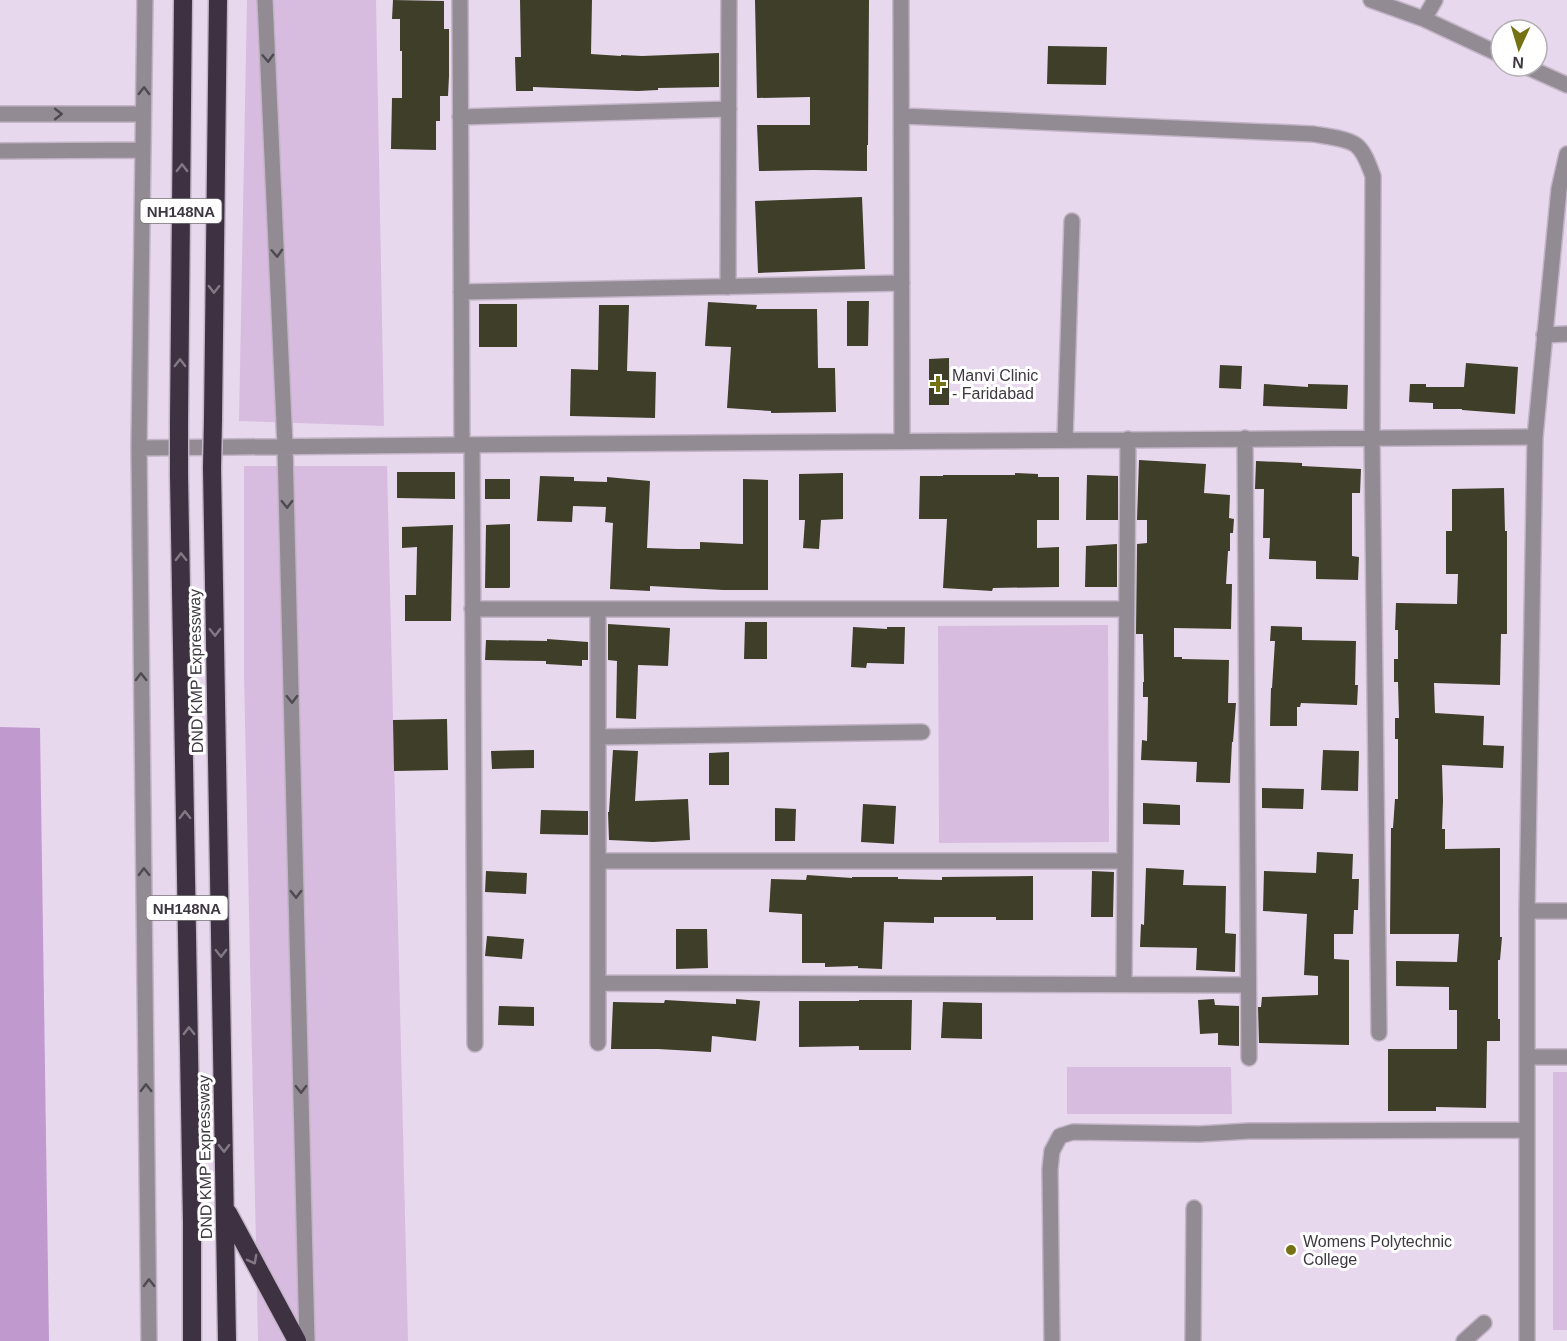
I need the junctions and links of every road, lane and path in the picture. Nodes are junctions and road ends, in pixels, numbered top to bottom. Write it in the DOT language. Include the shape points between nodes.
graph roads {
  1 [pos="145,0"];
  2 [pos="183,0"];
  3 [pos="218,0"];
  4 [pos="266,0"];
  5 [pos="460,0"];
  6 [pos="729,0"];
  7 [pos="901,0"];
  8 [pos="1371,0"];
  9 [pos="1435,0"];
  10 [pos="1424,20"];
  11 [pos="1489,50"];
  12 [pos="1549,77"];
  13 [pos="1567,85"];
  14 [pos="729,109"];
  15 [pos="0,114"];
  16 [pos="144,114"];
  17 [pos="902,116"];
  18 [pos="460,117"];
  19 [pos="142,150"];
  20 [pos="0,151"];
  21 [pos="1567,154"];
  22 [pos="1072,221"];
  23 [pos="902,283"];
  24 [pos="728,286"];
  25 [pos="461,292"];
  26 [pos="1567,334"];
  27 [pos="1544,335"];
  28 [pos="1372,437"];
  29 [pos="1535,437"];
  30 [pos="1245,438"];
  31 [pos="1128,439"];
  32 [pos="1065,440"];
  33 [pos="902,441"];
  34 [pos="467,445"];
  35 [pos="285,446"];
  36 [pos="139,448"];
  37 [pos="472,609"];
  38 [pos="598,609"];
  39 [pos="1126,609"];
  40 [pos="922,732"];
  41 [pos="598,736"];
  42 [pos="598,861"];
  43 [pos="1125,861"];
  44 [pos="1527,911"];
  45 [pos="1567,911"];
  46 [pos="598,983"];
  47 [pos="1124,984"];
  48 [pos="1248,985"];
  49 [pos="1379,1033"];
  50 [pos="598,1043"];
  51 [pos="475,1044"];
  52 [pos="1527,1057"];
  53 [pos="1567,1057"];
  54 [pos="1249,1058"];
  55 [pos="1527,1130"];
  56 [pos="225,1208"];
  57 [pos="1194,1208"];
  58 [pos="1484,1323"];
  59 [pos="149,1341"];
  60 [pos="192,1341"];
  61 [pos="227,1341"];
  62 [pos="297,1341"];
  63 [pos="308,1341"];
  64 [pos="1052,1341"];
  65 [pos="1193,1341"];
  66 [pos="1464,1341"];
  67 [pos="1527,1341"];
  16 -- 1 [label="street, one-way"];
  60 -- 2 [label="highway, DND KMP Expressway / NH148NA, one-way, bridge" via="179,475"];
  3 -- 56 [label="highway, DND KMP Expressway / NH148NA, one-way, bridge" via="212,468"];
  4 -- 35 [label="street, one-way"];
  5 -- 18 [label="street"];
  6 -- 14 [label="street"];
  7 -- 17 [label="street"];
  8 -- 10 [label="street"];
  9 -- 10 [label="street"];
  10 -- 11 [label="street"];
  12 -- 13 [label="street"];
  14 -- 18 [label="street"];
  14 -- 24 [label="street"];
  15 -- 16 [label="street, one-way"];
  16 -- 19 [label="street"];
  17 -- 23 [label="street"];
  17 -- 28 [label="street" via="1313,134 1356,145 1373,176"];
  18 -- 25 [label="street"];
  19 -- 20 [label="street"];
  19 -- 36 [label="street"];
  21 -- 27 [label="street" via="1559,189"];
  22 -- 32 [label="street"];
  23 -- 24 [label="street"];
  23 -- 33 [label="street"];
  24 -- 25 [label="street"];
  25 -- 34 [label="street"];
  26 -- 27 [label="street"];
  27 -- 29 [label="street"];
  28 -- 29 [label="street"];
  28 -- 30 [label="street"];
  28 -- 49 [label="street"];
  29 -- 44 [label="street"];
  30 -- 31 [label="street"];
  30 -- 48 [label="street"];
  31 -- 32 [label="street"];
  31 -- 39 [label="street"];
  32 -- 33 [label="street"];
  33 -- 34 [label="street"];
  34 -- 35 [label="street"];
  34 -- 37 [label="street"];
  35 -- 36 [label="street"];
  35 -- 63 [label="street, one-way"];
  59 -- 36 [label="street, one-way"];
  37 -- 38 [label="street"];
  37 -- 51 [label="street"];
  38 -- 39 [label="street"];
  38 -- 41 [label="street"];
  39 -- 43 [label="street"];
  40 -- 41 [label="street"];
  41 -- 42 [label="street"];
  42 -- 43 [label="street"];
  42 -- 46 [label="street"];
  43 -- 47 [label="street"];
  44 -- 45 [label="street"];
  44 -- 52 [label="street"];
  46 -- 47 [label="street"];
  46 -- 50 [label="street"];
  47 -- 48 [label="street"];
  48 -- 54 [label="street"];
  52 -- 53 [label="street"];
  52 -- 55 [label="street"];
  55 -- 64 [label="street" via="1073,1132 1059,1136 1052,1150 1050,1169"];
  55 -- 67 [label="street"];
  56 -- 61 [label="highway, DND KMP Expressway / NH148NA"];
  56 -- 62 [label="highway, one-way"];
  57 -- 65 [label="street"];
  58 -- 66 [label="street"];
}
